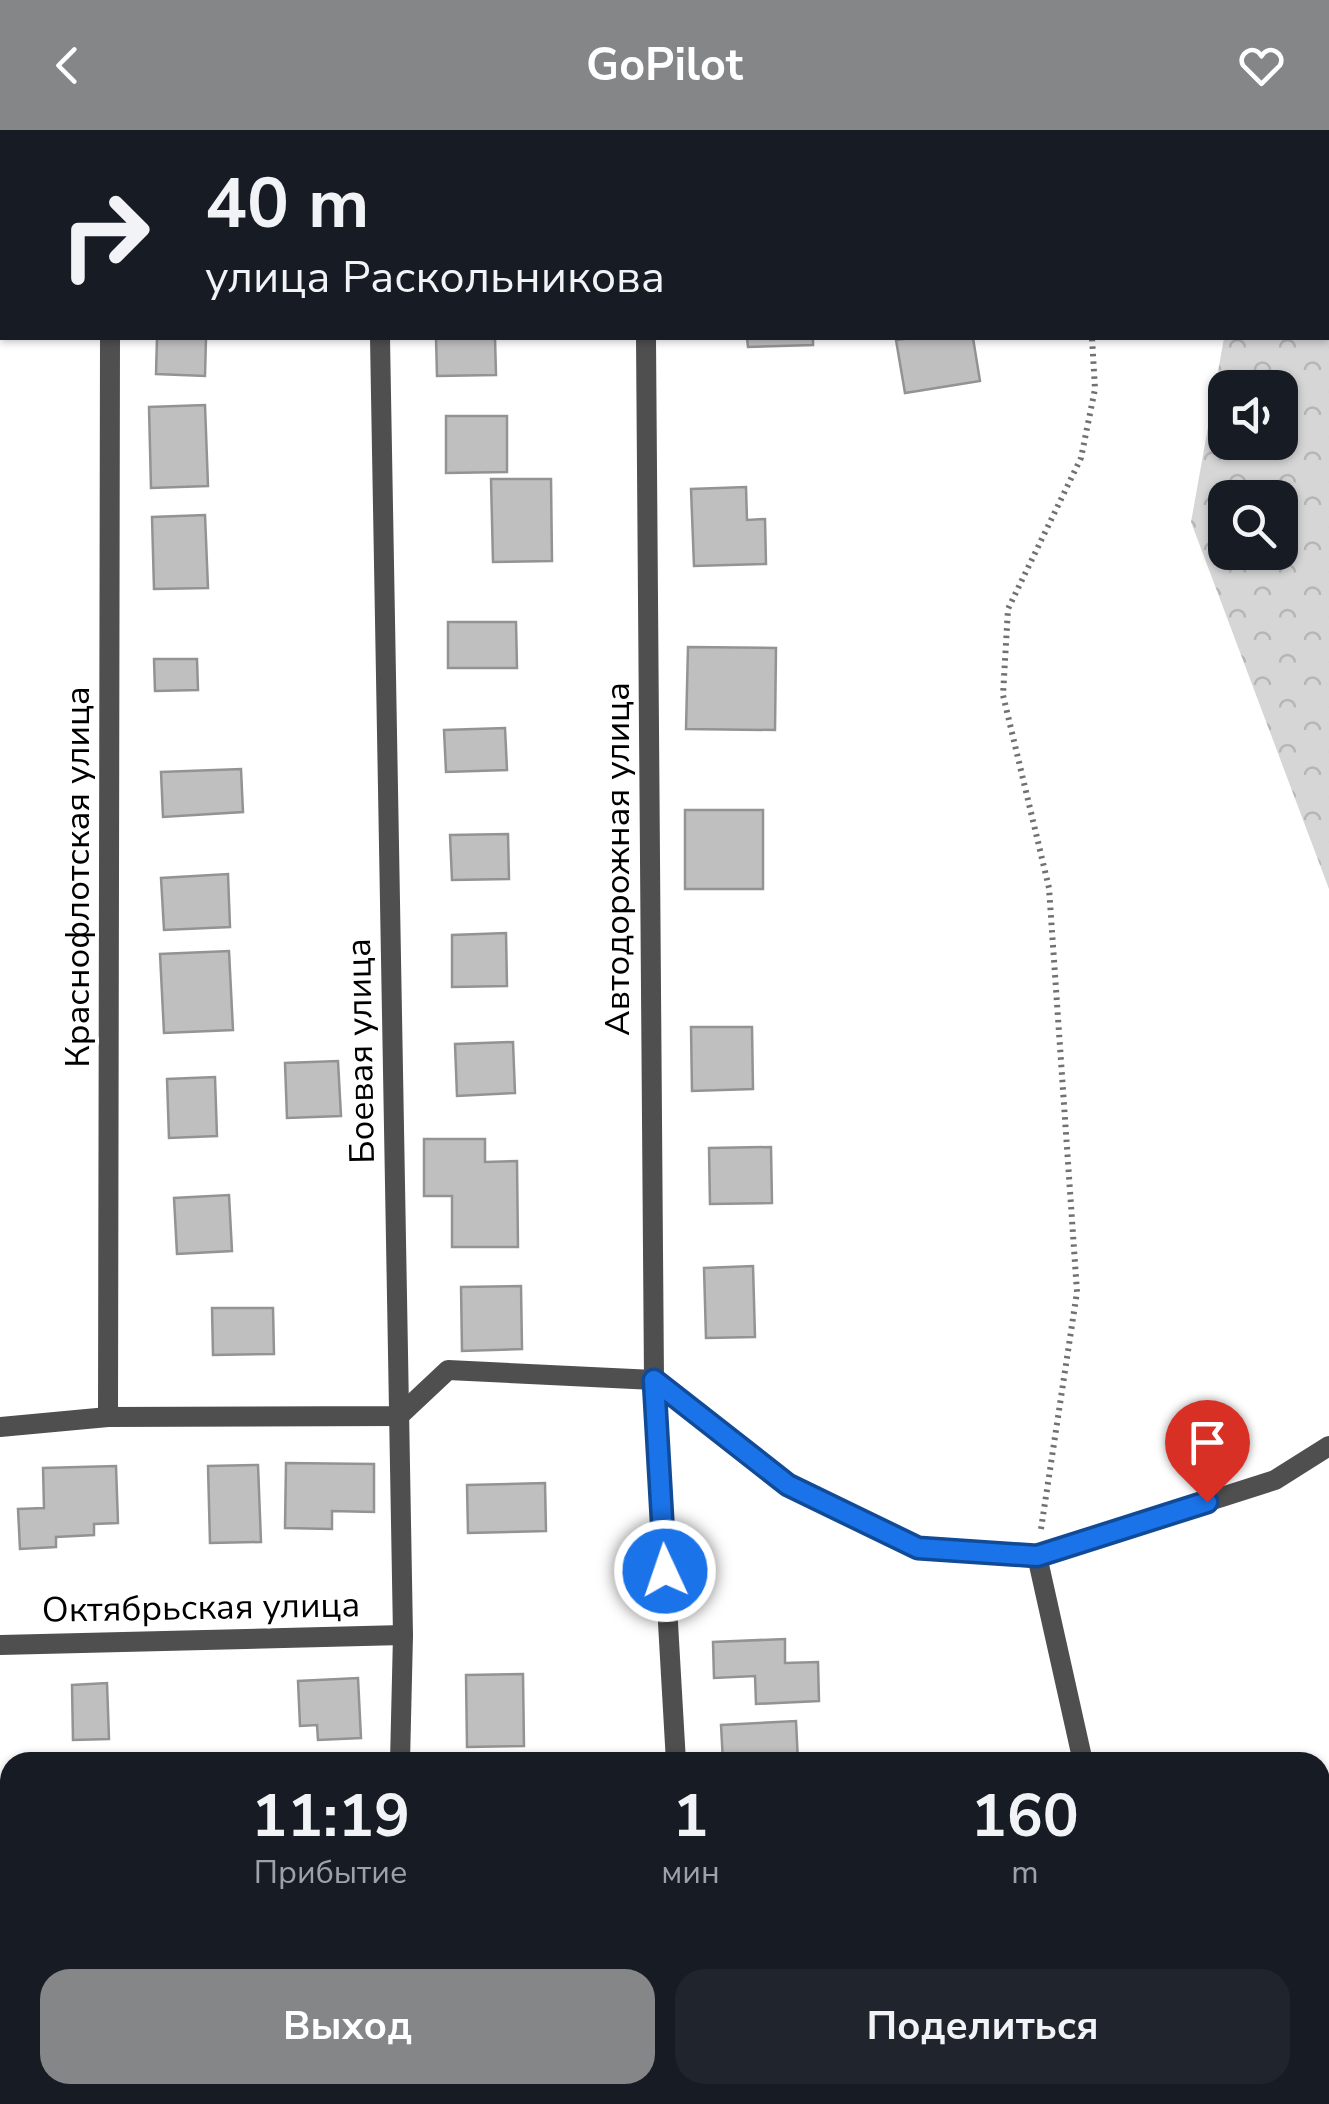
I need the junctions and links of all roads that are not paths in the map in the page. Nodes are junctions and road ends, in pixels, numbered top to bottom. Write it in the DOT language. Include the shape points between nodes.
graph roads {
  1 [pos="110,340"];
  2 [pos="380,340"];
  3 [pos="646,340"];
  4 [pos="654,1380"];
  5 [pos="399,1416"];
  6 [pos="108,1417"];
  7 [pos="0,1427"];
  8 [pos="1329,1446"];
  9 [pos="1037,1556"];
  10 [pos="403,1634"];
  11 [pos="0,1645"];
  12 [pos="400,1752"];
  13 [pos="675,1752"];
  14 [pos="1081,1752"];
  1 -- 6 [label="street, Краснофлотская улица"];
  2 -- 5 [label="street, Боевая улица"];
  3 -- 4 [label="street, Автодорожная улица"];
  4 -- 5 [label="street" via="448,1370"];
  4 -- 9 [label="street" via="788,1485 918,1548"];
  4 -- 13 [label="street, Автодорожная улица"];
  5 -- 6 [label="street"];
  5 -- 10 [label="street, Боевая улица"];
  6 -- 7 [label="street"];
  8 -- 9 [label="street" via="1275,1480"];
  9 -- 14 [label="street"];
  10 -- 11 [label="street, Октябрьская улица"];
  10 -- 12 [label="street, Боевая улица"];
}
